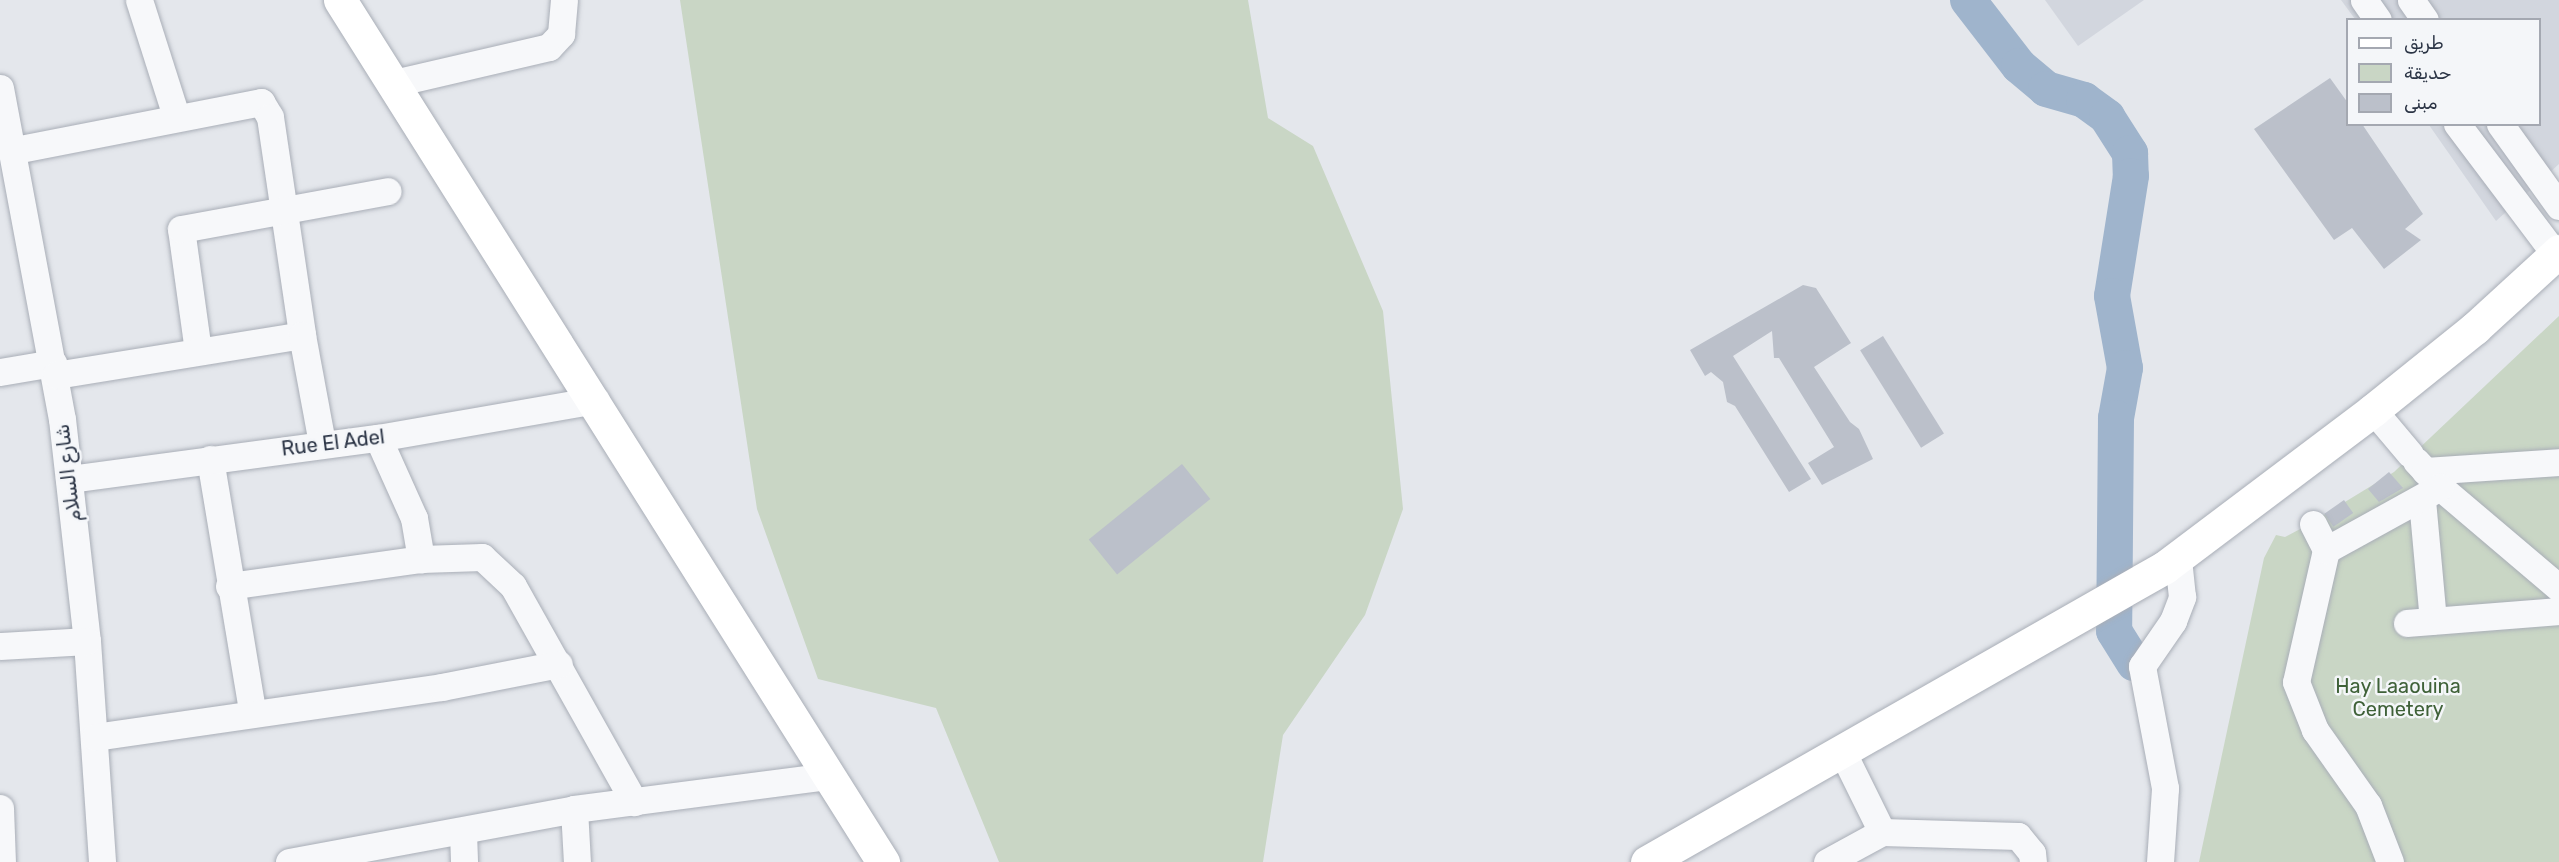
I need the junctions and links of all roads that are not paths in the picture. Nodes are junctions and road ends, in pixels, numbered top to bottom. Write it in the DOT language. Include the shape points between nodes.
graph roads {
  1 [pos="139,0"];
  2 [pos="340,0"];
  3 [pos="564,0"];
  4 [pos="2364,0"];
  5 [pos="2411,0"];
  6 [pos="2377,18"];
  7 [pos="2424,18"];
  8 [pos="390,84"];
  9 [pos="0,88"];
  10 [pos="176,116"];
  11 [pos="2459,126"];
  12 [pos="2501,126"];
  13 [pos="15,150"];
  14 [pos="388,191"];
  15 [pos="2559,206"];
  16 [pos="284,208"];
  17 [pos="2557,252"];
  18 [pos="302,335"];
  19 [pos="198,351"];
  20 [pos="54,369"];
  21 [pos="0,372"];
  22 [pos="596,400"];
  23 [pos="2373,410"];
  24 [pos="378,438"];
  25 [pos="322,443"];
  26 [pos="210,459"];
  27 [pos="2559,462"];
  28 [pos="2422,475"];
  29 [pos="69,478"];
  30 [pos="2313,524"];
  31 [pos="2326,550"];
  32 [pos="421,559"];
  33 [pos="2172,562"];
  34 [pos="229,586"];
  35 [pos="2559,588"];
  36 [pos="2559,611"];
  37 [pos="2433,621"];
  38 [pos="2407,623"];
  39 [pos="87,641"];
  40 [pos="0,646"];
  41 [pos="559,664"];
  42 [pos="252,711"];
  43 [pos="95,737"];
  44 [pos="1842,751"];
  45 [pos="828,776"];
  46 [pos="634,802"];
  47 [pos="0,808"];
  48 [pos="574,809"];
  49 [pos="1882,831"];
  50 [pos="463,832"];
  51 [pos="299,861"];
  52 [pos="2,862"];
  53 [pos="102,862"];
  54 [pos="464,862"];
  55 [pos="577,862"];
  56 [pos="883,862"];
  57 [pos="1647,862"];
  58 [pos="1827,862"];
  59 [pos="2033,862"];
  60 [pos="2160,862"];
  61 [pos="2390,862"];
  1 -- 10 [label="street"];
  2 -- 8 [label="main road"];
  3 -- 8 [label="street" via="561,34 549,47"];
  4 -- 6 [label="street"];
  5 -- 7 [label="street"];
  8 -- 22 [label="main road"];
  9 -- 13 [label="street, شارع السلام"];
  10 -- 13 [label="street"];
  10 -- 16 [label="street" via="255,102 264,105"];
  11 -- 17 [label="street"];
  12 -- 15 [label="street"];
  13 -- 20 [label="street, شارع السلام"];
  14 -- 16 [label="street"];
  16 -- 18 [label="street"];
  16 -- 19 [label="street" via="181,230"];
  17 -- 23 [label="main road" via="2475,328"];
  18 -- 19 [label="street"];
  18 -- 25 [label="street"];
  19 -- 20 [label="street"];
  20 -- 21 [label="street"];
  20 -- 29 [label="street, شارع السلام"];
  22 -- 24 [label="street, Rue El Adel"];
  22 -- 45 [label="main road"];
  23 -- 28 [label="street"];
  23 -- 33 [label="main road"];
  24 -- 25 [label="street, Rue El Adel"];
  24 -- 32 [label="street" via="414,519"];
  25 -- 26 [label="street, Rue El Adel"];
  26 -- 29 [label="street, Rue El Adel"];
  26 -- 34 [label="street"];
  27 -- 28 [label="street"];
  28 -- 31 [label="street"];
  28 -- 35 [label="street"];
  28 -- 37 [label="street"];
  29 -- 39 [label="street, شارع السلام"];
  30 -- 31 [label="street"];
  31 -- 61 [label="street" via="2296,682 2314,730 2368,805"];
  32 -- 34 [label="street"];
  32 -- 41 [label="street" via="471,554 495,566 513,586"];
  33 -- 44 [label="main road"];
  33 -- 60 [label="street" via="2182,597 2173,621 2142,666 2165,788"];
  34 -- 42 [label="street"];
  36 -- 37 [label="street"];
  37 -- 38 [label="street"];
  39 -- 40 [label="street"];
  39 -- 43 [label="street, شارع السلام"];
  41 -- 42 [label="street" via="442,687"];
  41 -- 46 [label="street"];
  42 -- 43 [label="street"];
  43 -- 53 [label="street, شارع السلام"];
  44 -- 49 [label="street"];
  44 -- 57 [label="main road"];
  45 -- 46 [label="street"];
  45 -- 56 [label="main road"];
  46 -- 48 [label="street"];
  47 -- 52 [label="street"];
  48 -- 50 [label="street"];
  48 -- 55 [label="street"];
  49 -- 58 [label="street"];
  49 -- 59 [label="street" via="2018,836 2032,853"];
  50 -- 51 [label="street"];
  50 -- 54 [label="street"];
}
